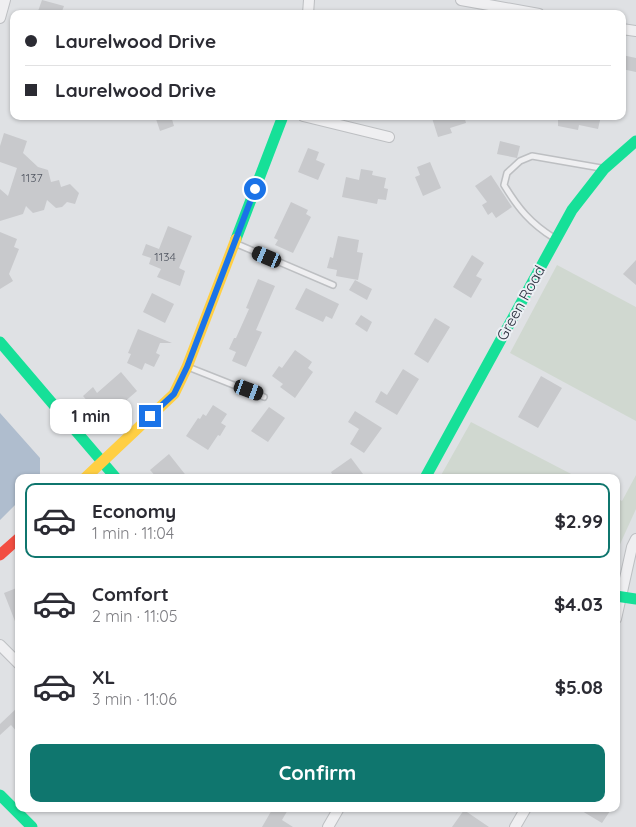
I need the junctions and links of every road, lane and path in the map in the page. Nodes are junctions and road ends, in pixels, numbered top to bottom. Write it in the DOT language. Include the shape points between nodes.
graph roads {
  1 [pos="5,0"];
  2 [pos="461,0"];
  3 [pos="517,10"];
  4 [pos="0,18"];
  5 [pos="281,120"];
  6 [pos="319,120"];
  7 [pos="389,137"];
  8 [pos="636,141"];
  9 [pos="604,169"];
  10 [pos="556,240"];
  11 [pos="234,243"];
  12 [pos="333,285"];
  13 [pos="0,342"];
  14 [pos="187,367"];
  15 [pos="264,397"];
  16 [pos="102,462"];
  17 [pos="89,474"];
  18 [pos="112,474"];
  19 [pos="427,474"];
  20 [pos="636,539"];
  21 [pos="15,541"];
  22 [pos="0,554"];
  23 [pos="620,593"];
  24 [pos="620,597"];
  25 [pos="636,600"];
  26 [pos="0,645"];
  27 [pos="15,660"];
  28 [pos="0,795"];
  29 [pos="15,810"];
  30 [pos="17,812"];
  31 [pos="337,812"];
  32 [pos="524,812"];
  33 [pos="32,827"];
  34 [pos="328,827"];
  35 [pos="515,827"];
  1 -- 4 [label="street"];
  2 -- 3 [label="street"];
  5 -- 11 [label="main road"];
  6 -- 7 [label="street"];
  8 -- 9 [label="main road, Green Road"];
  9 -- 10 [label="main road, Green Road" via="572,210"];
  9 -- 10 [label="lane" via="532,156 520,161 507,173 504,185 514,202 530,221"];
  10 -- 19 [label="main road, Green Road"];
  11 -- 12 [label="lane"];
  11 -- 14 [label="main road"];
  13 -- 16 [label="main road"];
  14 -- 15 [label="lane"];
  14 -- 16 [label="main road" via="174,394"];
  16 -- 17 [label="main road"];
  16 -- 18 [label="main road"];
  20 -- 23 [label="street"];
  21 -- 22 [label="main road"];
  24 -- 25 [label="main road"];
  26 -- 27 [label="street"];
  28 -- 29 [label="main road"];
  30 -- 33 [label="main road"];
  31 -- 34 [label="street"];
  32 -- 35 [label="street"];
}
